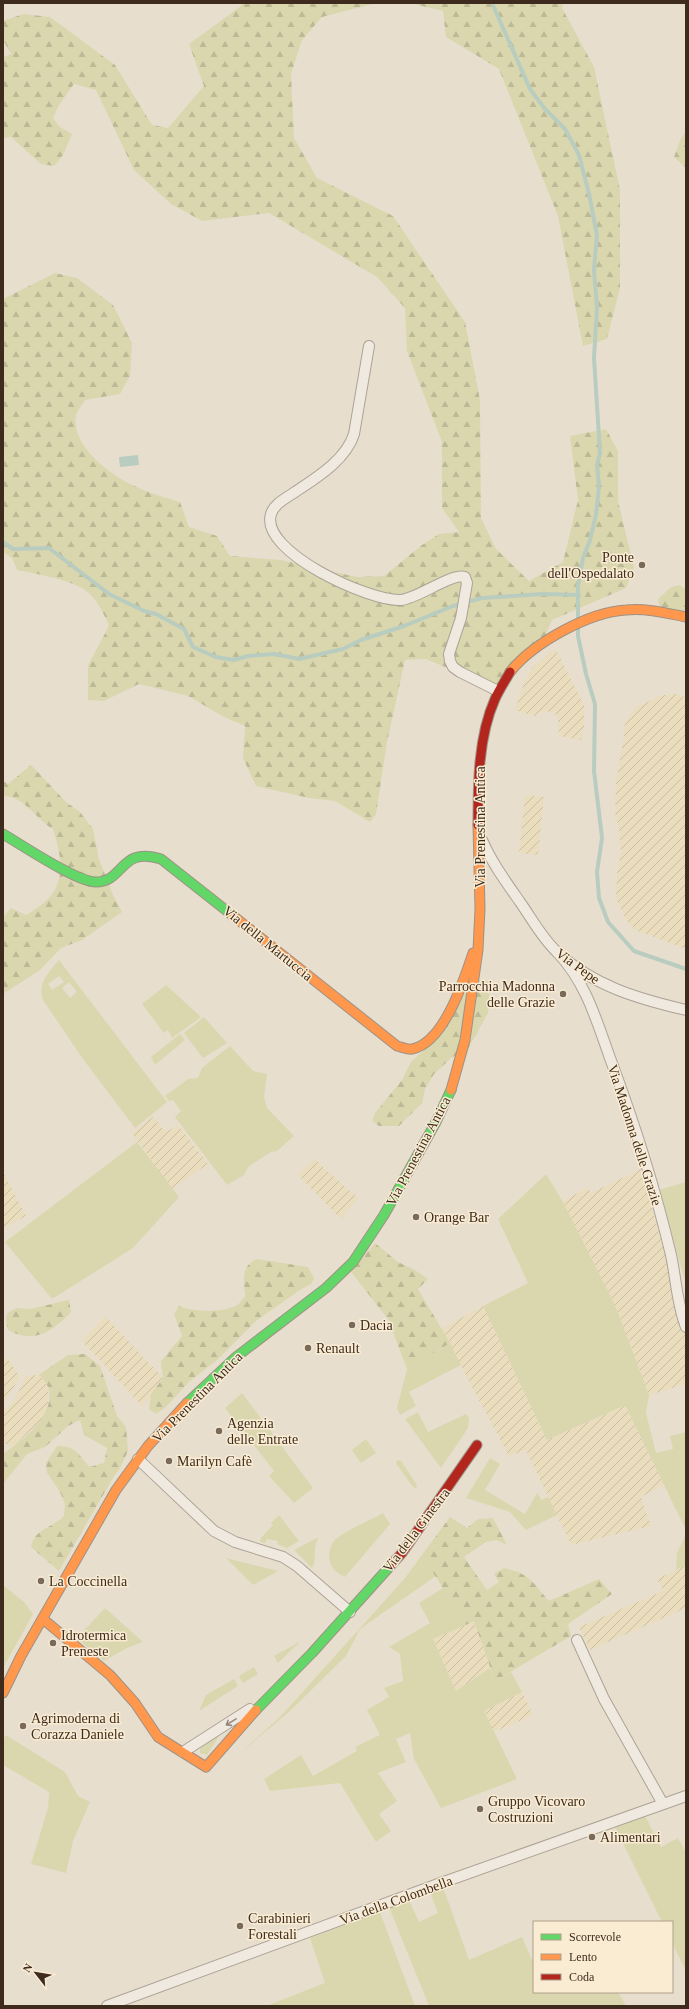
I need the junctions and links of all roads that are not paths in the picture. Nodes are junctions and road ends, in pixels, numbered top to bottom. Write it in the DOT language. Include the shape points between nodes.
graph roads {
  1 [pos="369,346"];
  2 [pos="686,617"];
  3 [pos="498,691"];
  4 [pos="3,834"];
  5 [pos="479,835"];
  6 [pos="478,938"];
  7 [pos="558,953"];
  8 [pos="686,1010"];
  9 [pos="686,1327"];
  10 [pos="477,1445"];
  11 [pos="138,1459"];
  12 [pos="350,1612"];
  13 [pos="43,1619"];
  14 [pos="577,1640"];
  15 [pos="3,1693"];
  16 [pos="264,1701"];
  17 [pos="183,1752"];
  18 [pos="686,1796"];
  19 [pos="663,1804"];
  20 [pos="107,2006"];
  1 -- 3 [label="street" via="354,434 349,445 319,476 277,505 270,515 271,527 289,550 314,570 335,581 379,597 394,600 409,598 424,593 449,578 459,575 465,577 467,580 462,612 449,654 451,665"];
  2 -- 3 [label="main road, Via Prenestina Antica" via="646,610 612,610 587,619 536,646 516,666"];
  3 -- 5 [label="main road, Via Prenestina Antica" via="486,724 481,751"];
  4 -- 6 [label="main road, Via della Martuccia" via="76,876 92,882 106,880 135,857 148,855 162,859 397,1046 406,1050 423,1046 440,1027 461,985"];
  5 -- 6 [label="main road, Via Prenestina Antica"];
  5 -- 7 [label="street, Via Pepe" via="506,882"];
  6 -- 11 [label="main road, Via Prenestina Antica" via="466,1032 452,1088 435,1124 362,1251 334,1281 257,1340 208,1382"];
  7 -- 8 [label="street, Via Pepe" via="614,989 636,998"];
  7 -- 9 [label="street, Via Madonna delle Grazie" via="574,971 585,990 628,1108 656,1199"];
  10 -- 12 [label="main road, Via della Ginestra" via="402,1553"];
  11 -- 12 [label="street" via="214,1531 235,1542 283,1557"];
  11 -- 13 [label="main road, Via Prenestina Antica" via="105,1508"];
  12 -- 16 [label="main road, Via della Ginestra"];
  13 -- 15 [label="main road, Via Prenestina Antica"];
  13 -- 17 [label="main road, Via della Ginestra" via="110,1675 135,1703 158,1737"];
  14 -- 19 [label="street" via="604,1700"];
  16 -- 17 [label="street, Via della Ginestra, one-way"];
  16 -- 17 [label="main road, Via della Ginestra" via="206,1767"];
  18 -- 19 [label="street, Via della Colombella"];
  19 -- 20 [label="street, Via della Colombella" via="202,1969"];
}
